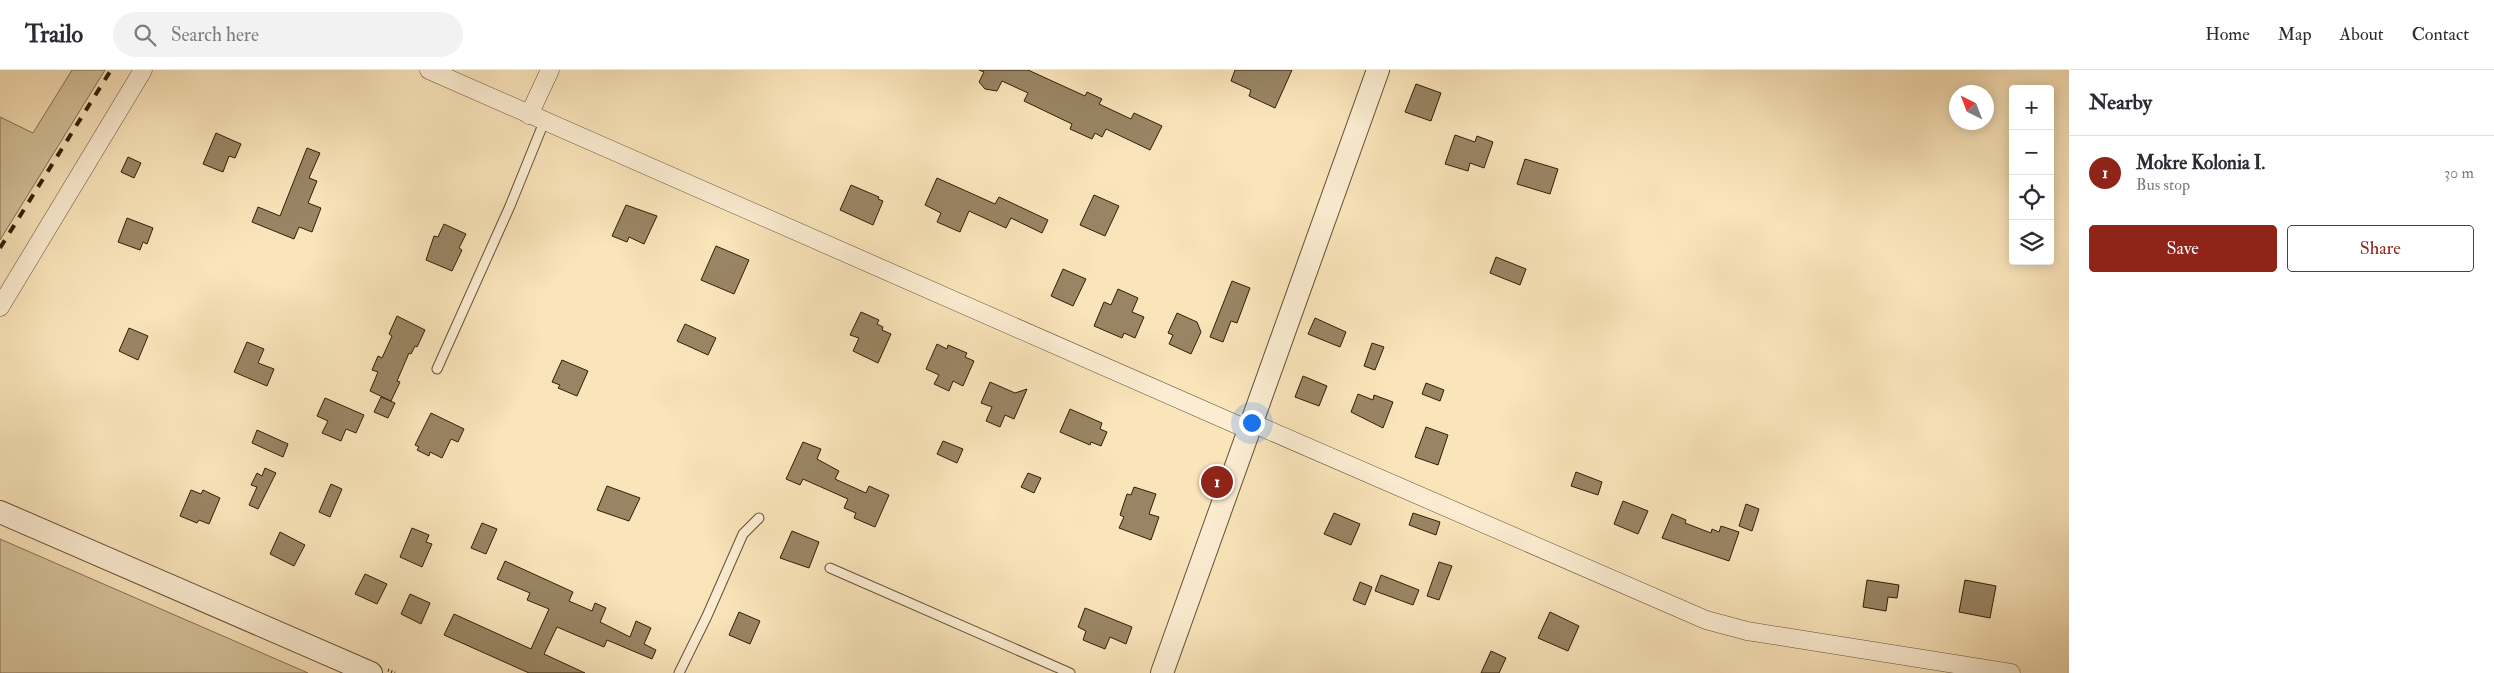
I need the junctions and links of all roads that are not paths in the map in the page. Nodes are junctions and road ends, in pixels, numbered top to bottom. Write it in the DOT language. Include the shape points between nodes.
graph roads {
  1 [pos="143,70"];
  2 [pos="430,70"];
  3 [pos="550,70"];
  4 [pos="1378,70"];
  5 [pos="537,118"];
  6 [pos="0,307"];
  7 [pos="437,369"];
  8 [pos="1250,427"];
  9 [pos="0,512"];
  10 [pos="759,518"];
  11 [pos="830,568"];
  12 [pos="371,673"];
  13 [pos="679,673"];
  14 [pos="1070,673"];
  15 [pos="1162,673"];
  16 [pos="2011,673"];
  1 -- 6 [label="street"];
  2 -- 5 [label="street"];
  3 -- 5 [label="street"];
  4 -- 8 [label="street"];
  5 -- 7 [label="lane" via="510,206"];
  5 -- 8 [label="street"];
  8 -- 15 [label="street"];
  8 -- 16 [label="street" via="1706,620 1746,631"];
  9 -- 12 [label="street"];
  10 -- 13 [label="lane" via="743,534"];
  11 -- 14 [label="lane"];
}
